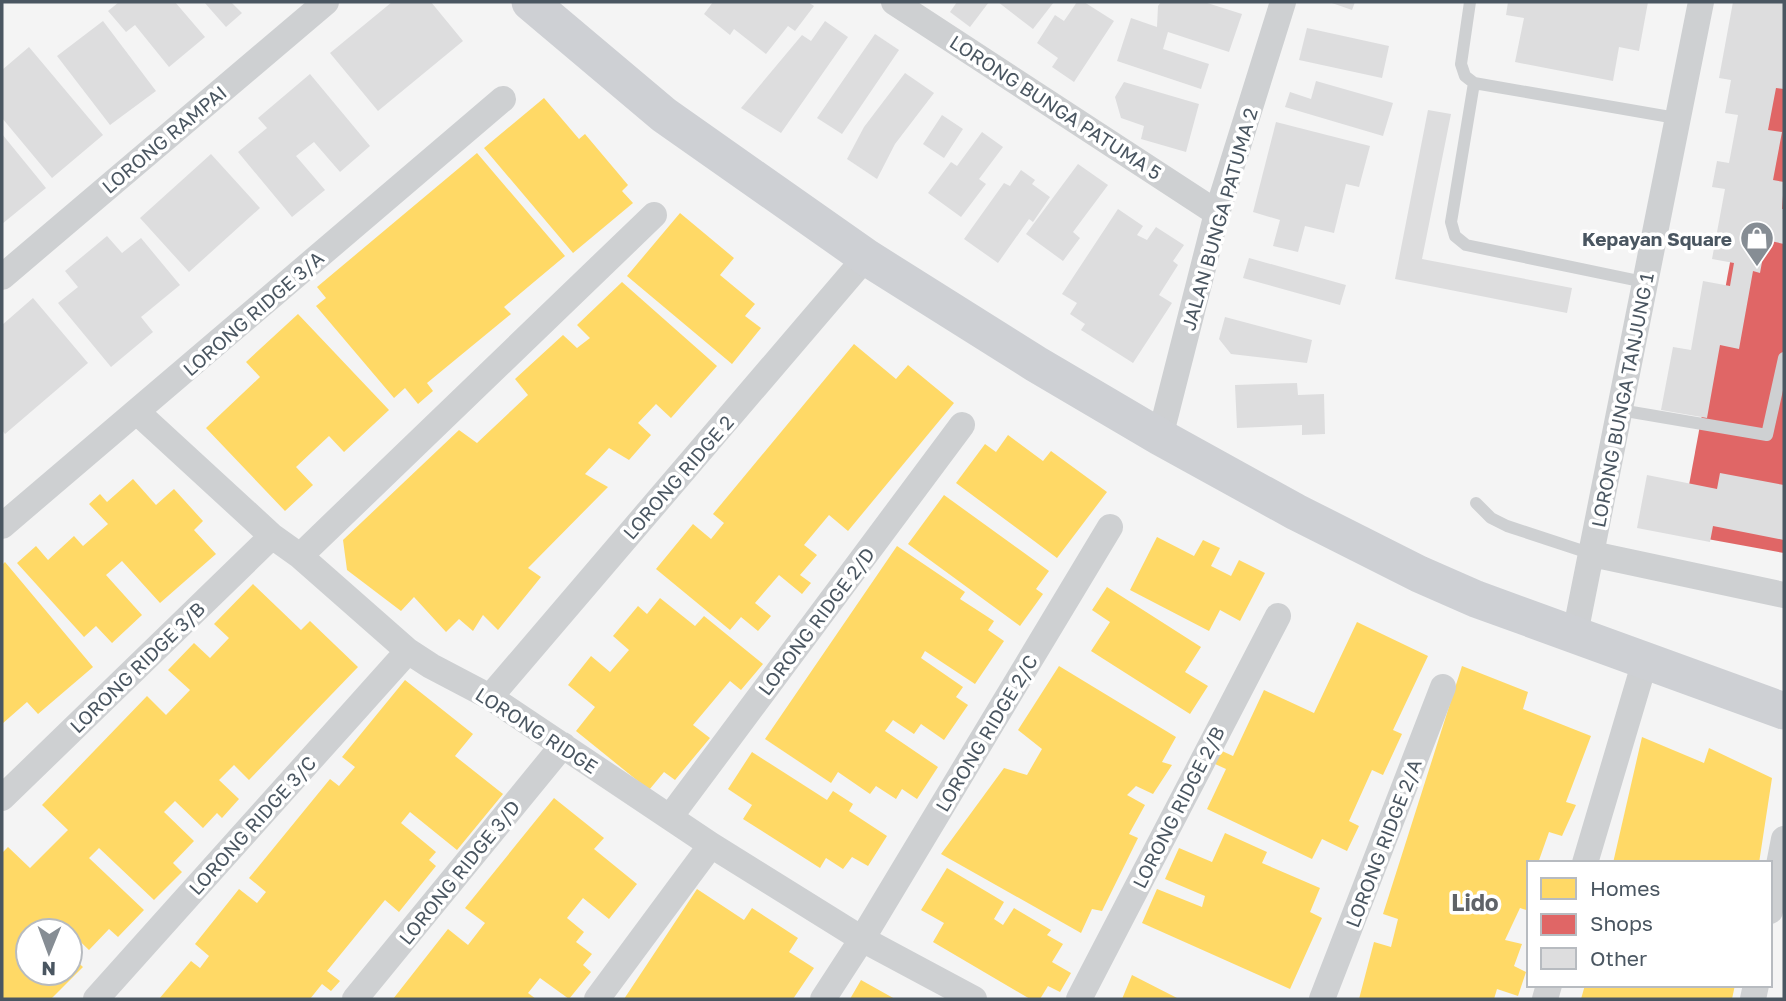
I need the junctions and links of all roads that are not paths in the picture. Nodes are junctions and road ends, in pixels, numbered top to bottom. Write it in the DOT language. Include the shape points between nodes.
graph roads {
  1 [pos="326,2"];
  2 [pos="530,2"];
  3 [pos="894,2"];
  4 [pos="1283,2"];
  5 [pos="1470,2"];
  6 [pos="1701,2"];
  7 [pos="1474,83"];
  8 [pos="503,99"];
  9 [pos="1676,118"];
  10 [pos="1217,213"];
  11 [pos="654,215"];
  12 [pos="866,257"];
  13 [pos="2,277"];
  14 [pos="1644,282"];
  15 [pos="1784,358"];
  16 [pos="1620,410"];
  17 [pos="137,412"];
  18 [pos="962,425"];
  19 [pos="1160,437"];
  20 [pos="1476,503"];
  21 [pos="2,526"];
  22 [pos="1110,527"];
  23 [pos="272,536"];
  24 [pos="1592,554"];
  25 [pos="300,556"];
  26 [pos="1784,595"];
  27 [pos="1278,616"];
  28 [pos="1575,634"];
  29 [pos="408,651"];
  30 [pos="1645,661"];
  31 [pos="1443,687"];
  32 [pos="490,697"];
  33 [pos="1784,711"];
  34 [pos="563,745"];
  35 [pos="2,798"];
  36 [pos="670,817"];
  37 [pos="1784,839"];
  38 [pos="711,845"];
  39 [pos="1586,861"];
  40 [pos="1772,901"];
  41 [pos="862,939"];
  42 [pos="96,999"];
  43 [pos="355,999"];
  44 [pos="597,999"];
  45 [pos="822,999"];
  46 [pos="974,999"];
  47 [pos="1079,999"];
  48 [pos="1322,999"];
  1 -- 13 [label="street, LORONG RAMPAI"];
  2 -- 12 [label="street" via="664,115"];
  3 -- 10 [label="street, LORONG BUNGA PATUMA 5"];
  4 -- 10 [label="street, JALAN BUNGA PATUMA 2"];
  5 -- 7 [label="lane" via="1461,64"];
  6 -- 9 [label="street, LORONG BUNGA TANJUNG 1"];
  7 -- 9 [label="lane"];
  7 -- 14 [label="lane" via="1451,222 1455,236 1466,245"];
  8 -- 17 [label="street, LORONG RIDGE 3/A"];
  9 -- 14 [label="street, LORONG BUNGA TANJUNG 1"];
  10 -- 19 [label="street, JALAN BUNGA PATUMA 2"];
  11 -- 25 [label="street"];
  12 -- 19 [label="street"];
  12 -- 32 [label="street, LORONG RIDGE 2"];
  14 -- 16 [label="street, LORONG BUNGA TANJUNG 1"];
  15 -- 16 [label="lane" via="1768,435"];
  16 -- 24 [label="street, LORONG BUNGA TANJUNG 1"];
  17 -- 21 [label="street, LORONG RIDGE 3/A"];
  17 -- 23 [label="street, LORONG RIDGE"];
  18 -- 36 [label="street, LORONG RIDGE 2/D"];
  19 -- 28 [label="street" via="1419,574"];
  20 -- 24 [label="lane" via="1507,526"];
  22 -- 41 [label="street, LORONG RIDGE 2/C"];
  23 -- 25 [label="street, LORONG RIDGE"];
  23 -- 35 [label="street, LORONG RIDGE 3/B"];
  24 -- 26 [label="street"];
  24 -- 28 [label="street, LORONG BUNGA TANJUNG 1"];
  25 -- 29 [label="street, LORONG RIDGE"];
  27 -- 47 [label="street, LORONG RIDGE 2/B"];
  28 -- 30 [label="street"];
  29 -- 32 [label="street, LORONG RIDGE"];
  29 -- 42 [label="street, LORONG RIDGE 3/C"];
  30 -- 33 [label="street"];
  30 -- 39 [label="street"];
  31 -- 48 [label="street, LORONG RIDGE 2/A"];
  32 -- 34 [label="street, LORONG RIDGE"];
  34 -- 36 [label="street, LORONG RIDGE"];
  34 -- 43 [label="street, LORONG RIDGE 3/D"];
  36 -- 38 [label="street, LORONG RIDGE"];
  37 -- 40 [label="street"];
  38 -- 41 [label="street, LORONG RIDGE"];
  38 -- 44 [label="street"];
  41 -- 45 [label="street, LORONG RIDGE 2/C"];
  41 -- 46 [label="street, LORONG RIDGE"];
}
